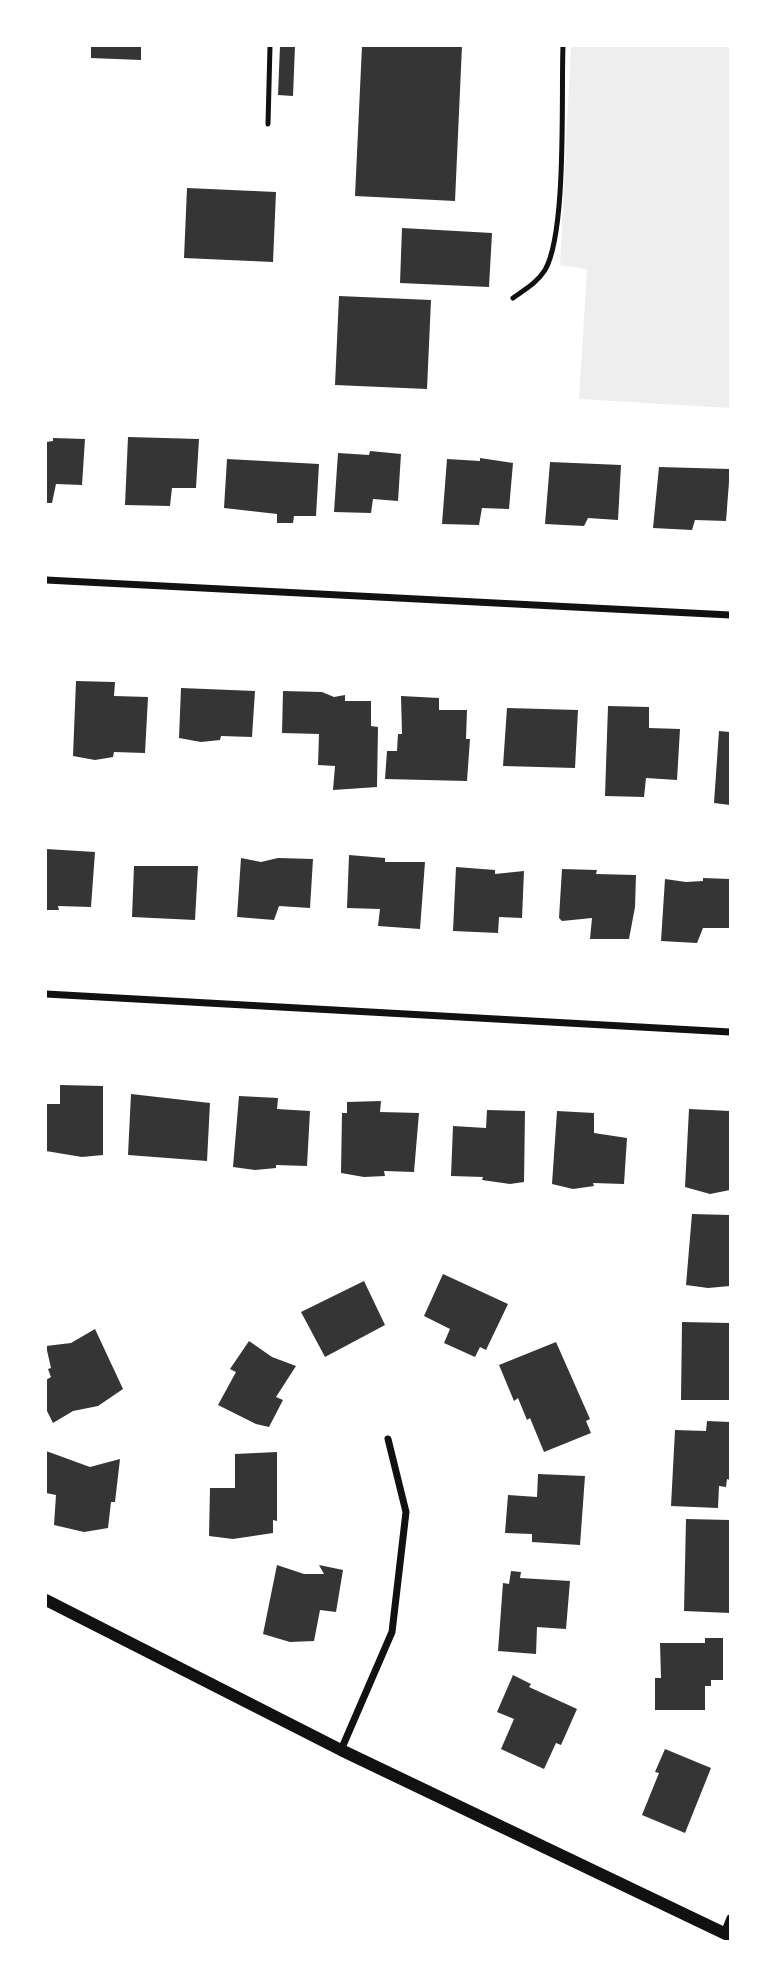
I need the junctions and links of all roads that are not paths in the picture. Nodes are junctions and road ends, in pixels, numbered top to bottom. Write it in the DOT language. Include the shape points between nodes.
graph roads {
  1 [pos="270,46"];
  2 [pos="563,46"];
  3 [pos="268,124"];
  4 [pos="513,298"];
  5 [pos="46,580"];
  6 [pos="730,615"];
  7 [pos="46,994"];
  8 [pos="730,1032"];
  9 [pos="388,1439"];
  10 [pos="46,1600"];
  11 [pos="341,1750"];
  12 [pos="730,1918"];
  13 [pos="727,1934"];
  1 -- 3 [label="lane"];
  2 -- 4 [label="lane" via="558,222 545,269 532,286"];
  5 -- 6 [label="street"];
  7 -- 8 [label="street"];
  9 -- 11 [label="street" via="406,1512 392,1632"];
  10 -- 11 [label="street"];
  11 -- 13 [label="street"];
  12 -- 13 [label="street"];
}
